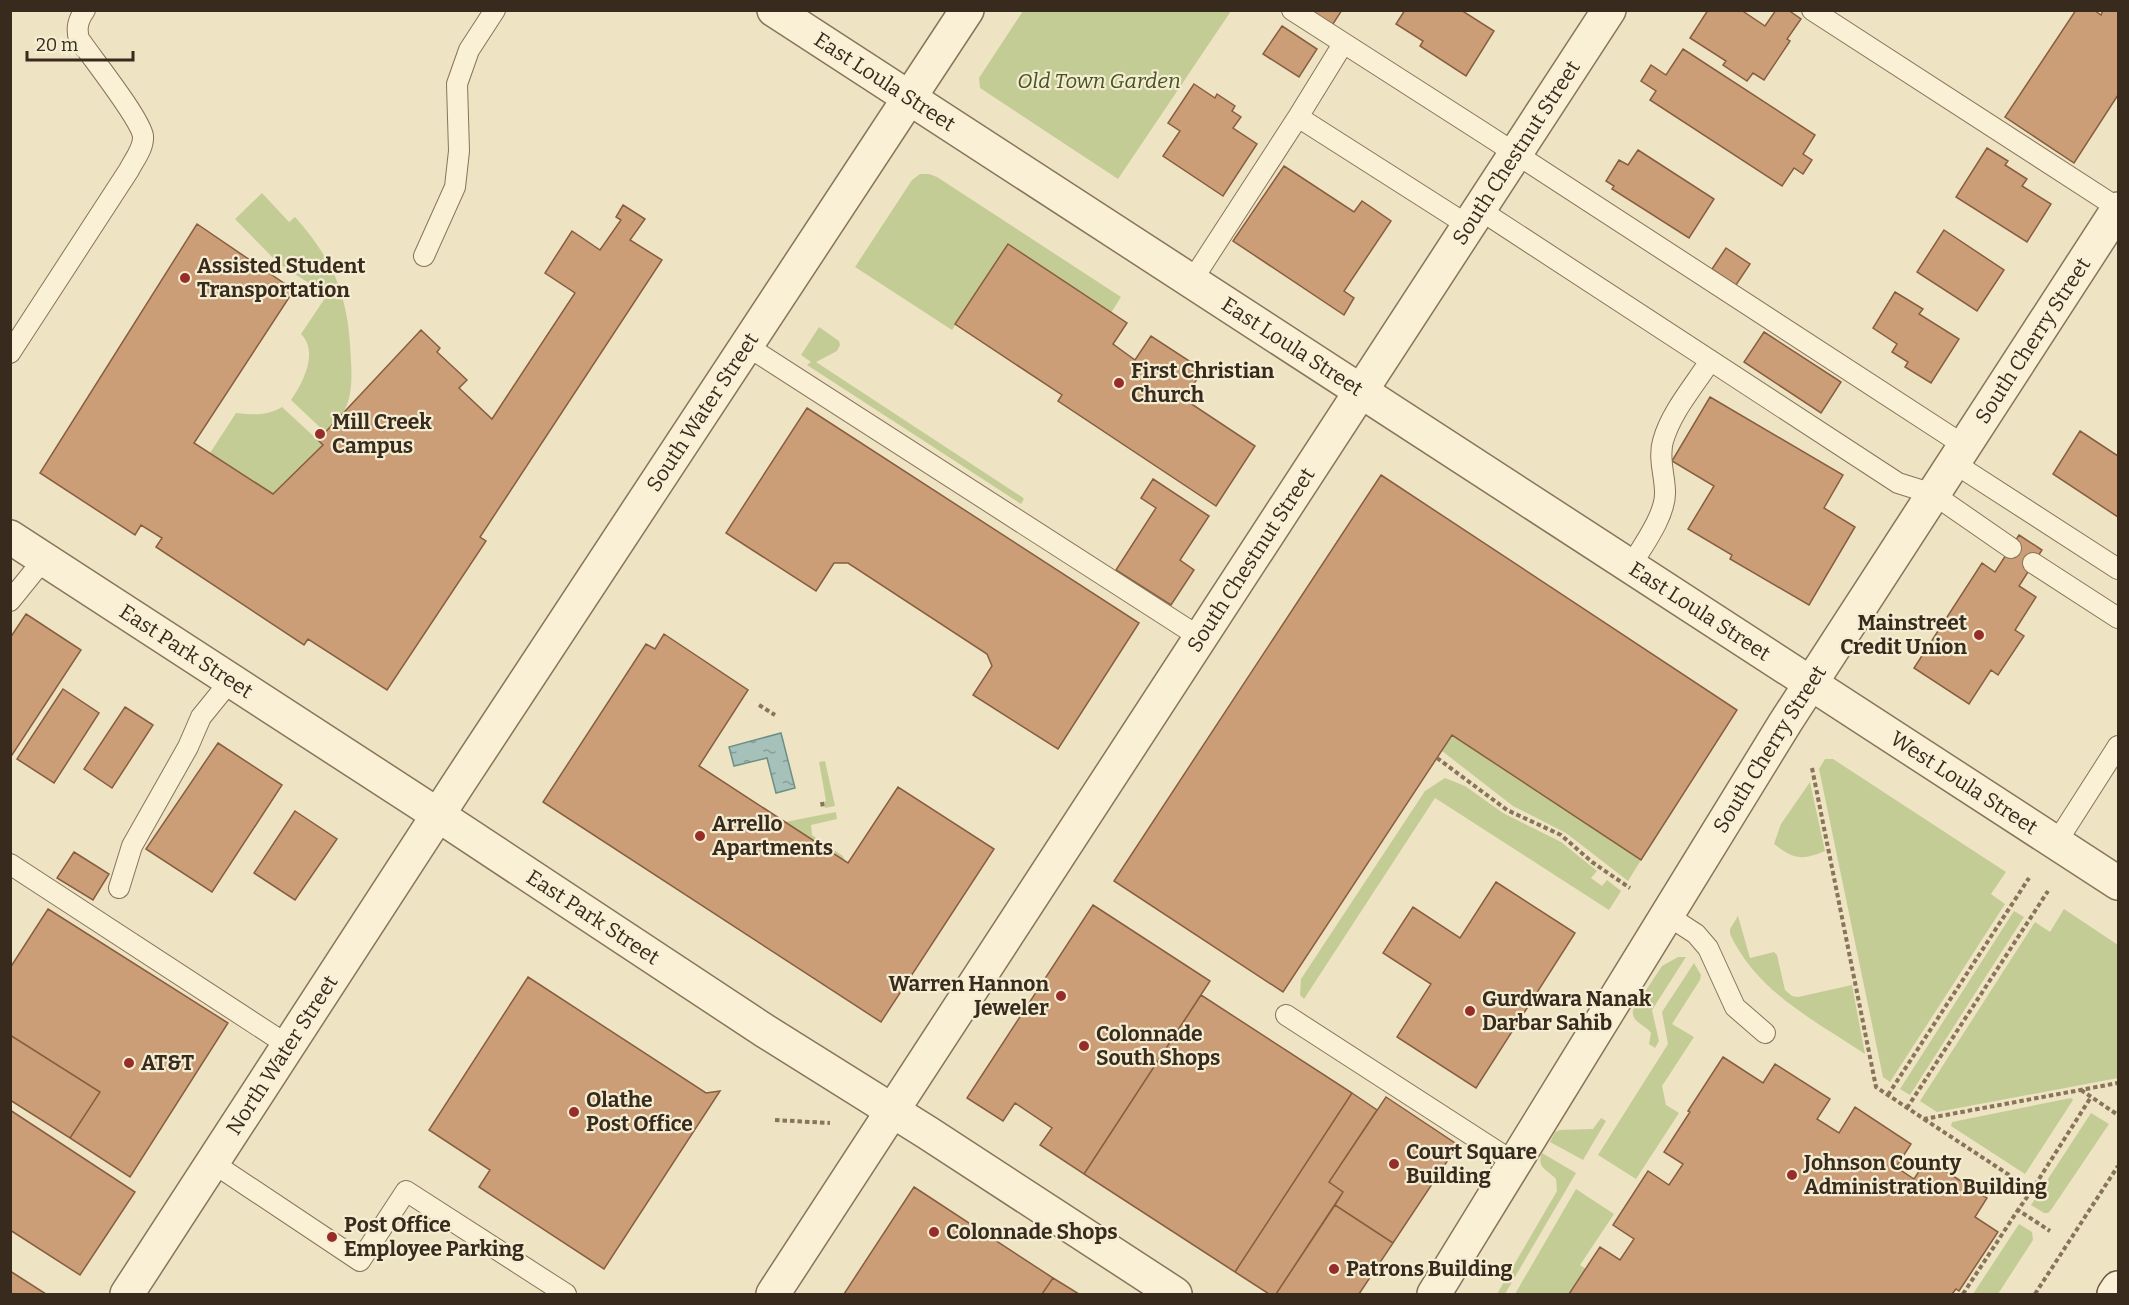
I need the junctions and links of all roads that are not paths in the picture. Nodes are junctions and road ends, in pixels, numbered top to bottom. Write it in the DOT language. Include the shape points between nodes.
graph roads {
  1 [pos="85,10"];
  2 [pos="495,10"];
  3 [pos="774,10"];
  4 [pos="967,10"];
  5 [pos="1292,10"];
  6 [pos="1610,10"];
  7 [pos="1812,10"];
  8 [pos="1344,44"];
  9 [pos="909,99"];
  10 [pos="1298,117"];
  11 [pos="1515,155"];
  12 [pos="2118,209"];
  13 [pos="1474,218"];
  14 [pos="424,256"];
  15 [pos="1191,282"];
  16 [pos="747,346"];
  17 [pos="10,353"];
  18 [pos="1710,361"];
  19 [pos="1360,392"];
  20 [pos="1959,454"];
  21 [pos="1933,495"];
  22 [pos="10,537"];
  23 [pos="2011,548"];
  24 [pos="44,559"];
  25 [pos="2033,563"];
  26 [pos="1630,567"];
  27 [pos="2118,569"];
  28 [pos="10,602"];
  29 [pos="2118,618"];
  30 [pos="1201,638"];
  31 [pos="231,680"];
  32 [pos="1810,684"];
  33 [pos="2118,746"];
  34 [pos="438,815"];
  35 [pos="2056,843"];
  36 [pos="10,864"];
  37 [pos="2118,883"];
  38 [pos="119,888"];
  39 [pos="1667,915"];
  40 [pos="1286,1015"];
  41 [pos="1765,1032"];
  42 [pos="289,1046"];
  43 [pos="893,1111"];
  44 [pos="213,1163"];
  45 [pos="1515,1163"];
  46 [pos="2118,1288"];
  47 [pos="127,1294"];
  48 [pos="566,1294"];
  49 [pos="773,1294"];
  50 [pos="1175,1294"];
  51 [pos="1434,1294"];
  52 [pos="2114,1294"];
  1 -- 17 [label="lane" via="76,31 79,39 136,120 143,139 129,170"];
  2 -- 14 [label="lane" via="469,50 457,84 459,151 455,187"];
  3 -- 9 [label="street, East Loula Street"];
  4 -- 9 [label="street, South Water Street"];
  5 -- 8 [label="lane"];
  6 -- 11 [label="street, South Chestnut Street"];
  7 -- 12 [label="lane"];
  8 -- 10 [label="lane"];
  8 -- 11 [label="lane"];
  9 -- 15 [label="street, East Loula Street"];
  9 -- 16 [label="street, South Water Street"];
  10 -- 13 [label="lane"];
  10 -- 15 [label="lane"];
  11 -- 13 [label="street, South Chestnut Street"];
  11 -- 20 [label="lane"];
  12 -- 20 [label="street, South Cherry Street"];
  13 -- 18 [label="lane"];
  13 -- 19 [label="street, South Chestnut Street"];
  15 -- 19 [label="street, East Loula Street"];
  16 -- 30 [label="lane"];
  16 -- 34 [label="street, South Water Street"];
  18 -- 21 [label="lane" via="1898,483"];
  18 -- 26 [label="lane" via="1668,426 1662,444 1664,505"];
  19 -- 26 [label="street, East Loula Street"];
  19 -- 30 [label="street, South Chestnut Street"];
  20 -- 21 [label="street, South Cherry Street"];
  20 -- 27 [label="lane"];
  21 -- 23 [label="lane"];
  21 -- 32 [label="street, South Cherry Street"];
  22 -- 24 [label="street, East Park Street"];
  24 -- 28 [label="lane"];
  24 -- 31 [label="street, East Park Street"];
  25 -- 29 [label="lane"];
  26 -- 32 [label="street, East Loula Street"];
  30 -- 43 [label="street, South Chestnut Street"];
  31 -- 34 [label="street, East Park Street"];
  31 -- 38 [label="lane" via="201,717 132,846"];
  32 -- 35 [label="street, West Loula Street"];
  32 -- 39 [label="street, South Cherry Street"];
  33 -- 35 [label="lane"];
  34 -- 42 [label="street, North Water Street"];
  34 -- 43 [label="street, East Park Street"];
  35 -- 37 [label="street, West Loula Street"];
  36 -- 42 [label="lane"];
  39 -- 41 [label="lane" via="1696,934 1708,948 1735,1007"];
  39 -- 45 [label="street, South Cherry Street"];
  40 -- 45 [label="lane"];
  42 -- 44 [label="street, North Water Street"];
  43 -- 49 [label="street, South Chestnut Street"];
  43 -- 50 [label="street, East Park Street"];
  44 -- 47 [label="street, North Water Street"];
  44 -- 48 [label="lane" via="360,1261 406,1191"];
  45 -- 51 [label="street, South Cherry Street"];
  46 -- 52 [label="street"];
}
